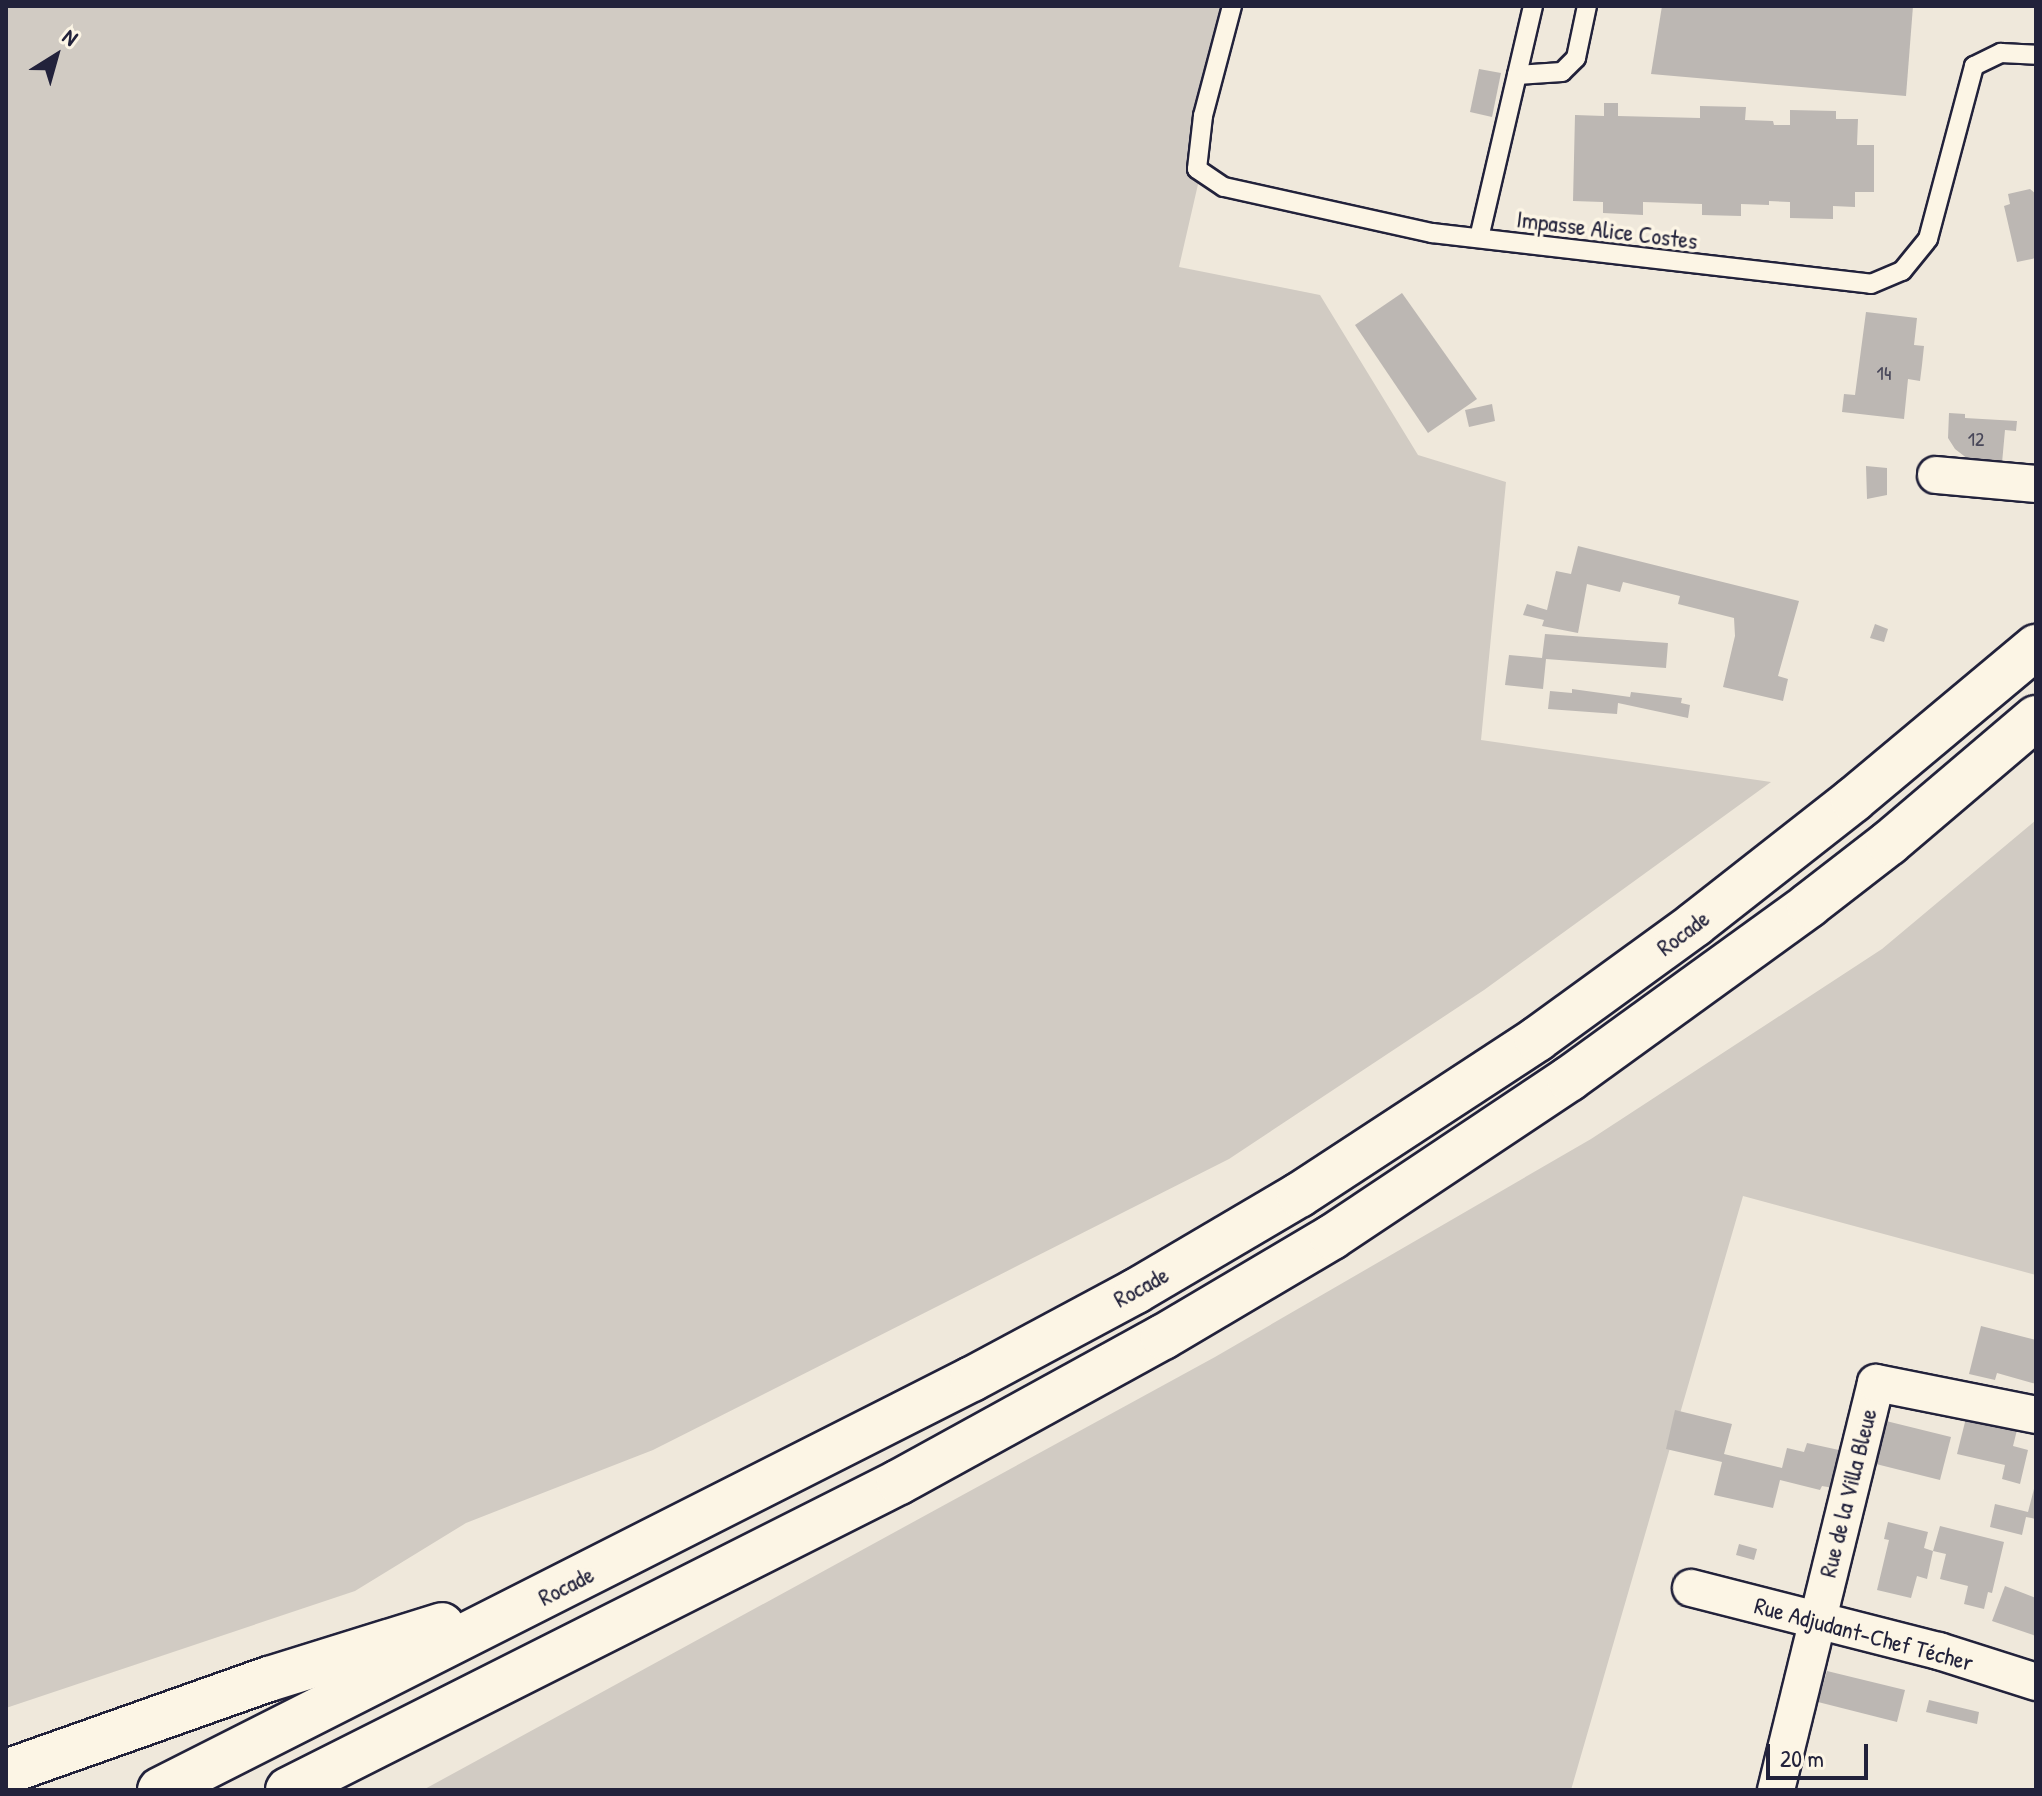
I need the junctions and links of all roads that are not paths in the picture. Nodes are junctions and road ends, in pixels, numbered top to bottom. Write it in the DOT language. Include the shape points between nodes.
graph roads {
  1 [pos="1232,6"];
  2 [pos="1533,6"];
  3 [pos="1587,6"];
  4 [pos="2036,55"];
  5 [pos="1517,75"];
  6 [pos="1479,238"];
  7 [pos="1936,475"];
  8 [pos="2036,484"];
  9 [pos="2036,647"];
  10 [pos="2036,718"];
  11 [pos="2036,1415"];
  12 [pos="574,1583"];
  13 [pos="1691,1588"];
  14 [pos="1815,1620"];
  15 [pos="2036,1682"];
  16 [pos="6,1772"];
  17 [pos="160,1790"];
  18 [pos="288,1790"];
  19 [pos="1776,1790"];
  1 -- 6 [label="lane, Impasse Alice Costes" via="1203,116 1197,169 1224,187 1432,233"];
  2 -- 5 [label="lane"];
  3 -- 5 [label="lane" via="1576,58 1562,72"];
  4 -- 6 [label="lane, Impasse Alice Costes" via="2001,53 1974,66 1928,239 1902,271 1871,284"];
  5 -- 6 [label="lane"];
  7 -- 8 [label="street"];
  9 -- 12 [label="highway, Rocade" via="1695,924 1379,1145 1055,1335"];
  10 -- 18 [label="highway" via="1809,905 1569,1079 1332,1237 899,1482"];
  11 -- 14 [label="street, Rue de la Villa Bleue" via="1876,1383"];
  12 -- 16 [label="highway" via="269,1679"];
  12 -- 17 [label="highway, Rocade"];
  13 -- 14 [label="street, Rue Adjudant-Chef Técher"];
  14 -- 15 [label="street, Rue Adjudant-Chef Técher"];
  14 -- 19 [label="street"];
}
